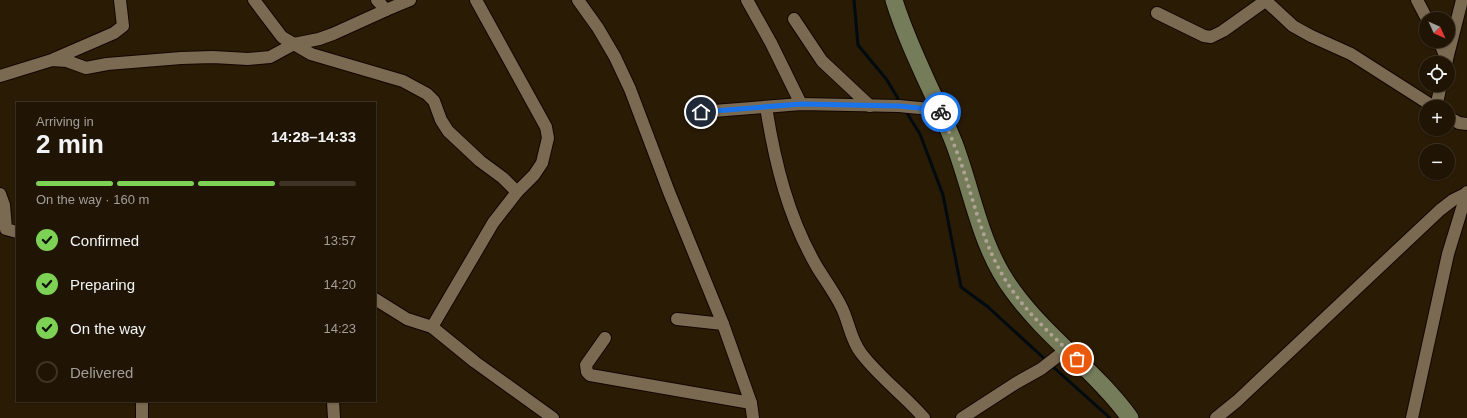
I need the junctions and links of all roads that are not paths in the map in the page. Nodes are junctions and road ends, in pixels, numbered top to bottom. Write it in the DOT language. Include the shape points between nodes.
graph roads {
  1 [pos="120,0"];
  2 [pos="254,0"];
  3 [pos="377,0"];
  4 [pos="410,0"];
  5 [pos="476,0"];
  6 [pos="578,0"];
  7 [pos="747,0"];
  8 [pos="894,0"];
  9 [pos="1265,0"];
  10 [pos="1417,0"];
  11 [pos="1462,0"];
  12 [pos="386,10"];
  13 [pos="1423,12"];
  14 [pos="1157,13"];
  15 [pos="794,19"];
  16 [pos="294,44"];
  17 [pos="1448,56"];
  18 [pos="52,60"];
  19 [pos="0,76"];
  20 [pos="1424,100"];
  21 [pos="801,104"];
  22 [pos="870,106"];
  23 [pos="766,107"];
  24 [pos="940,110"];
  25 [pos="701,112"];
  26 [pos="1455,121"];
  27 [pos="1467,124"];
  28 [pos="517,192"];
  29 [pos="1467,192"];
  30 [pos="0,194"];
  31 [pos="8,230"];
  32 [pos="376,300"];
  33 [pos="677,319"];
  34 [pos="722,324"];
  35 [pos="432,327"];
  36 [pos="605,338"];
  37 [pos="1061,354"];
  38 [pos="142,402"];
  39 [pos="333,402"];
  40 [pos="751,403"];
  41 [pos="142,418"];
  42 [pos="334,418"];
  43 [pos="553,418"];
  44 [pos="754,418"];
  45 [pos="924,418"];
  46 [pos="962,418"];
  47 [pos="1130,418"];
  48 [pos="1216,418"];
  49 [pos="1412,418"];
  1 -- 18 [label="street" via="123,26 114,33"];
  2 -- 16 [label="street" via="282,37"];
  3 -- 12 [label="street"];
  4 -- 12 [label="street"];
  5 -- 28 [label="street" via="546,127 548,138 542,163"];
  6 -- 34 [label="street" via="615,57 630,89"];
  7 -- 21 [label="street"];
  8 -- 24 [label="street"];
  9 -- 14 [label="street" via="1223,31 1210,37"];
  9 -- 20 [label="street" via="1293,26 1351,54"];
  10 -- 13 [label="street"];
  11 -- 17 [label="street"];
  12 -- 16 [label="street" via="333,34"];
  15 -- 22 [label="street" via="822,62"];
  16 -- 18 [label="street" via="270,57 248,59 181,58 86,68 67,61"];
  16 -- 28 [label="street" via="326,60 403,81 427,94 434,101 448,131"];
  18 -- 19 [label="street"];
  21 -- 22 [label="street"];
  21 -- 23 [label="street"];
  22 -- 24 [label="street"];
  23 -- 25 [label="street"];
  23 -- 45 [label="street" via="774,157 792,213 818,268 844,310 855,343 878,373"];
  24 -- 37 [label="street" via="954,144 978,220 998,266 1012,290"];
  26 -- 27 [label="street"];
  28 -- 35 [label="street" via="493,223"];
  29 -- 48 [label="street" via="1440,210"];
  29 -- 49 [label="street" via="1448,254"];
  30 -- 31 [label="street"];
  32 -- 35 [label="street" via="407,319"];
  33 -- 34 [label="street"];
  34 -- 40 [label="street"];
  35 -- 43 [label="street"];
  36 -- 40 [label="street" via="586,365 590,375"];
  37 -- 46 [label="street"];
  37 -- 47 [label="street" via="1097,378"];
  38 -- 41 [label="street"];
  39 -- 42 [label="street"];
  40 -- 44 [label="street"];
}
